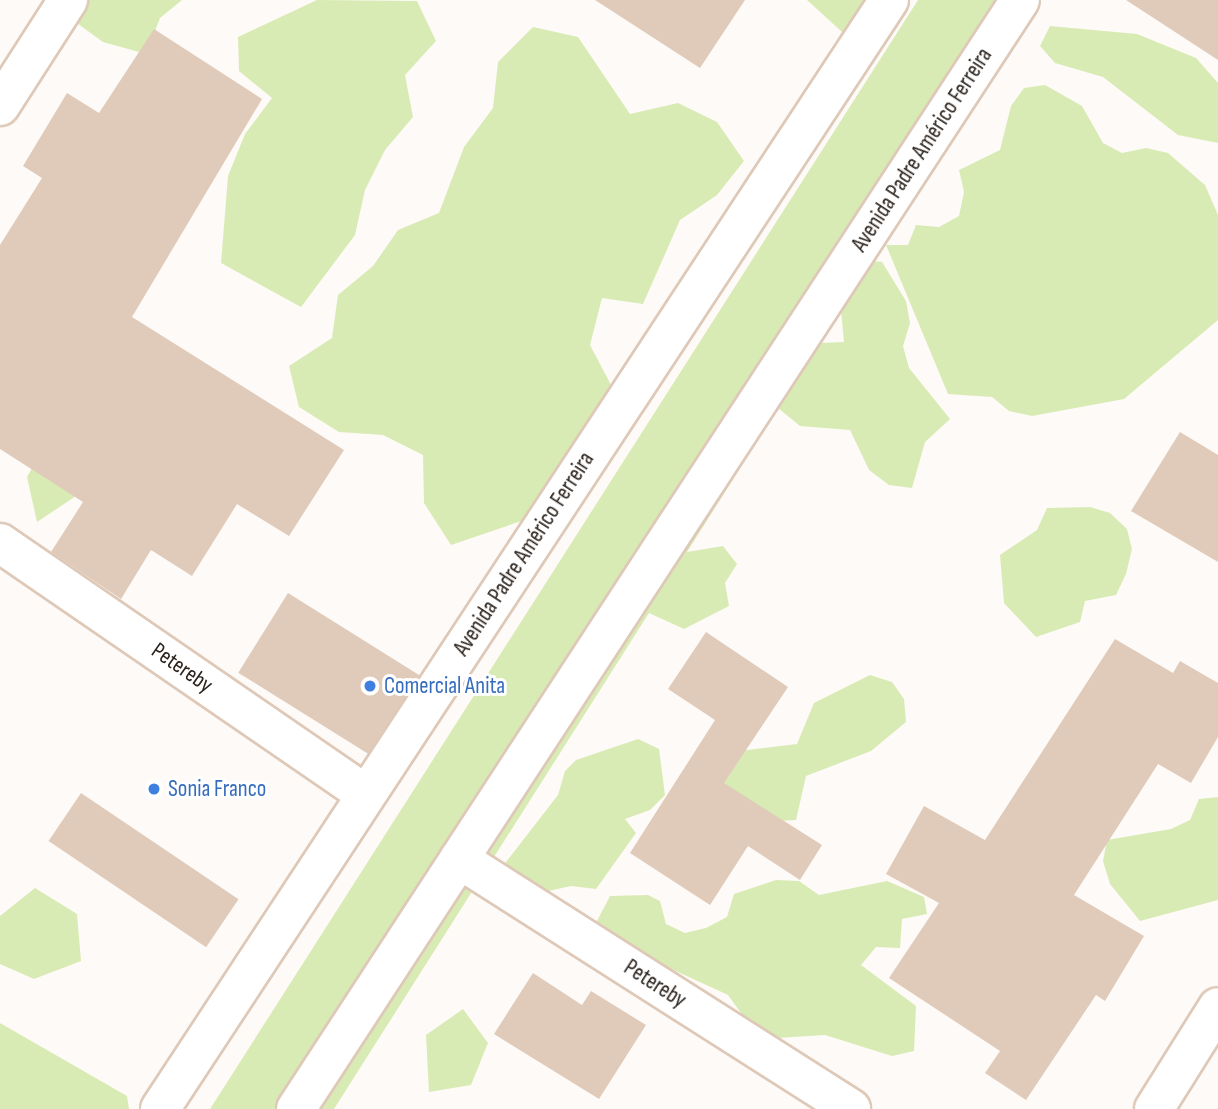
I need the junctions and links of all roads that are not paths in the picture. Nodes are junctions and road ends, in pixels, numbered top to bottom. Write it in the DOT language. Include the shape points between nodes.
graph roads {
  1 [pos="68,0"];
  2 [pos="889,0"];
  3 [pos="1020,0"];
  4 [pos="0,106"];
  5 [pos="0,543"];
  6 [pos="365,794"];
  7 [pos="460,859"];
  8 [pos="1218,1007"];
  9 [pos="160,1109"];
  10 [pos="296,1109"];
  11 [pos="851,1109"];
  12 [pos="1154,1109"];
  1 -- 4 [label="street"];
  2 -- 6 [label="street, Avenida Padre Américo Ferreira"];
  3 -- 7 [label="street, Avenida Padre Américo Ferreira"];
  5 -- 6 [label="street, Petereby"];
  6 -- 9 [label="street, Avenida Padre Américo Ferreira"];
  7 -- 10 [label="street, Avenida Padre Américo Ferreira"];
  7 -- 11 [label="street, Petereby"];
  8 -- 12 [label="street"];
}
